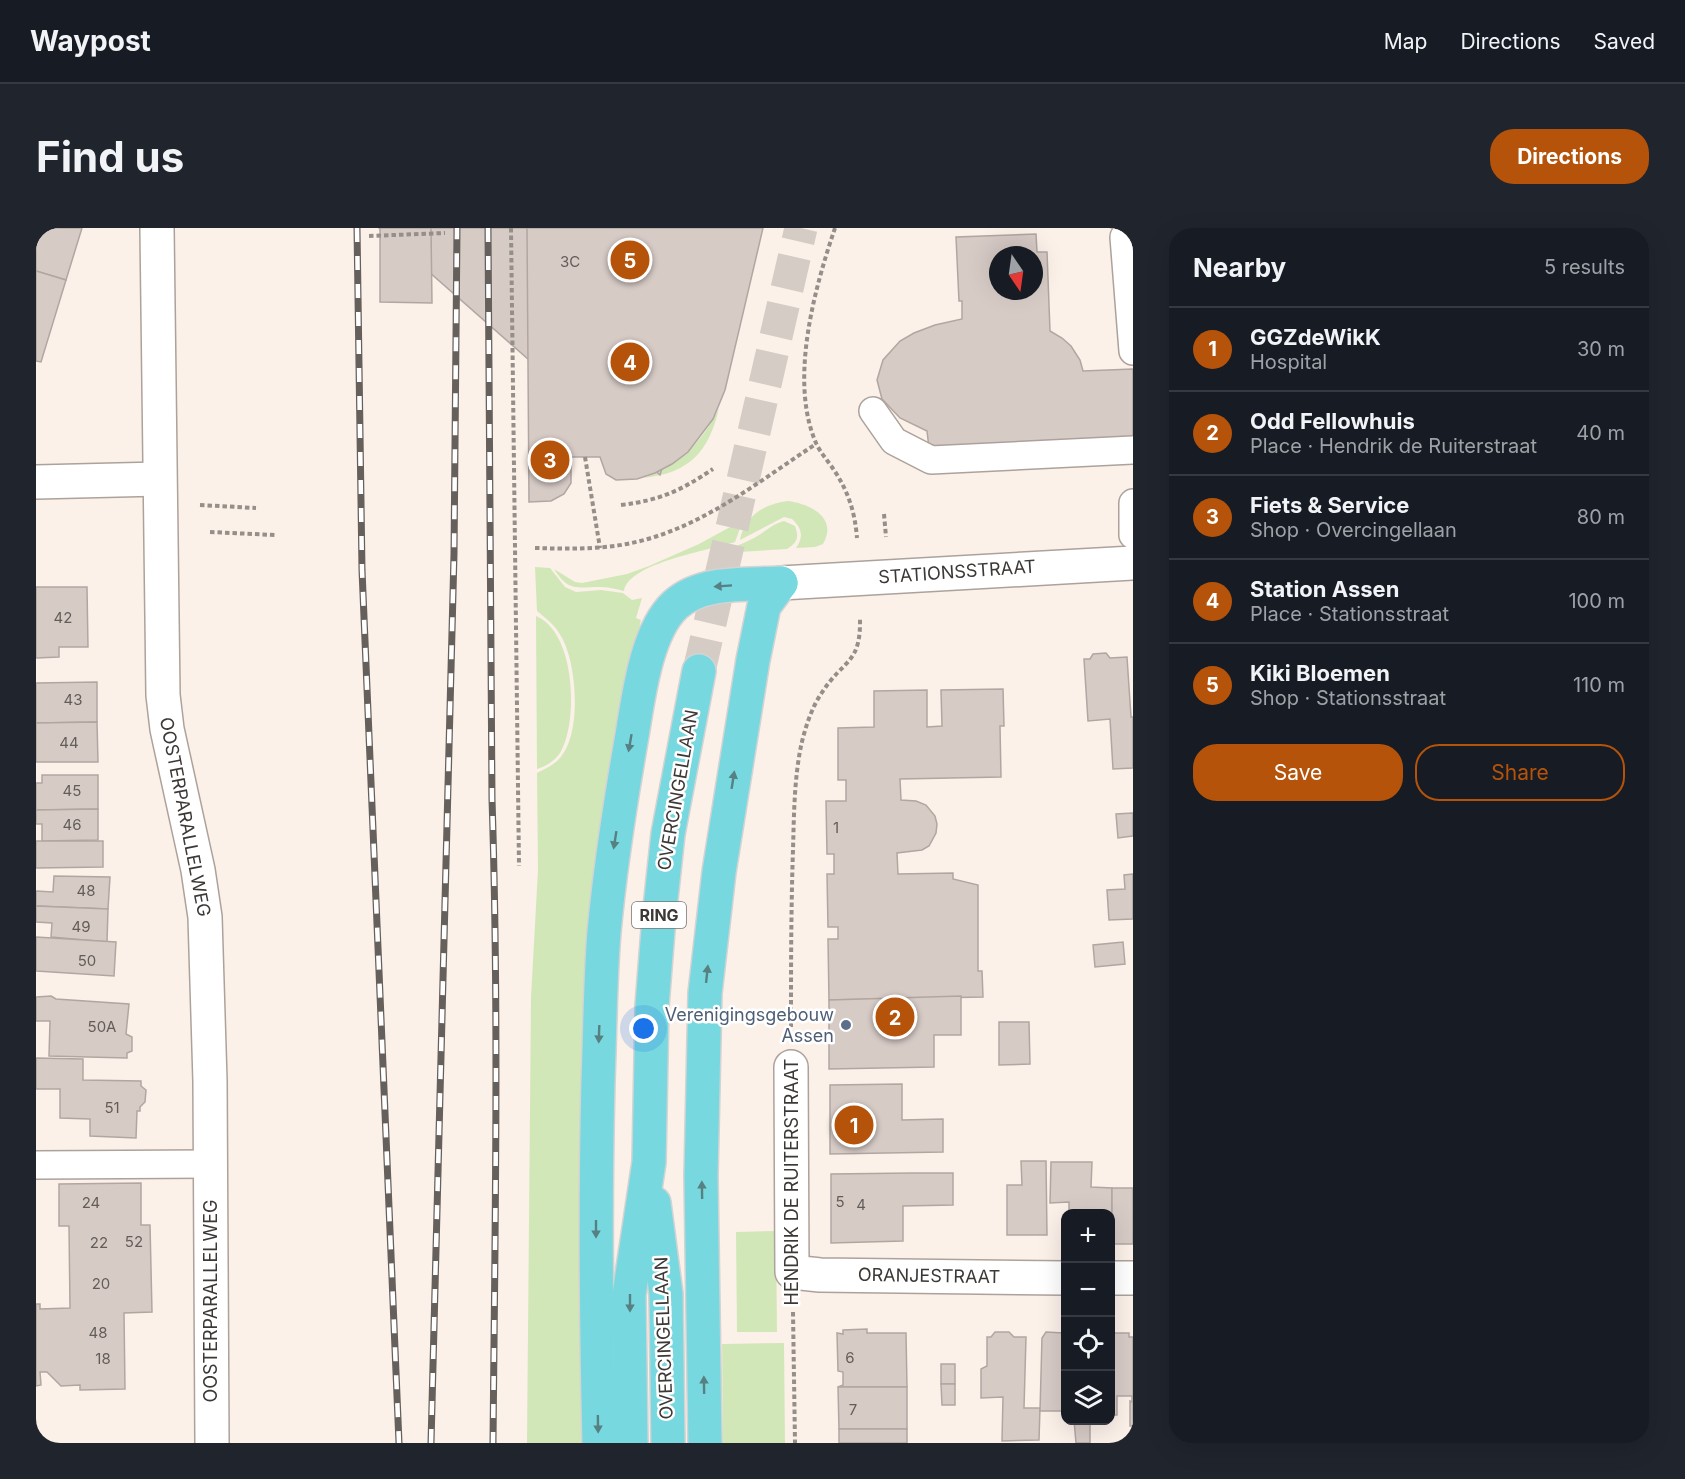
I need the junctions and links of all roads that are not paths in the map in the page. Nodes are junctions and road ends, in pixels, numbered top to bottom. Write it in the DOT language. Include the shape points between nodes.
graph roads {
  1 [pos="157,228"];
  2 [pos="1133,237"];
  3 [pos="1133,351"];
  4 [pos="873,411"];
  5 [pos="1133,450"];
  6 [pos="159,479"];
  7 [pos="36,482"];
  8 [pos="1133,502"];
  9 [pos="1133,535"];
  10 [pos="1133,563"];
  11 [pos="781,583"];
  12 [pos="699,671"];
  13 [pos="791,1067"];
  14 [pos="649,1162"];
  15 [pos="210,1164"];
  16 [pos="36,1165"];
  17 [pos="792,1272"];
  18 [pos="1061,1278"];
  19 [pos="1115,1278"];
  20 [pos="1133,1278"];
  21 [pos="212,1443"];
  22 [pos="598,1443"];
  23 [pos="630,1443"];
  24 [pos="668,1443"];
  25 [pos="705,1443"];
  1 -- 6 [label="street, OOSTERPARALLELWEG"];
  2 -- 3 [label="lane" via="1125,237"];
  4 -- 5 [label="lane" via="894,441 931,460"];
  6 -- 7 [label="street"];
  6 -- 15 [label="street, OOSTERPARALLELWEG" via="163,695 205,917"];
  8 -- 9 [label="lane"];
  10 -- 11 [label="street, STATIONSSTRAAT"];
  11 -- 22 [label="main road, one-way" via="714,587 692,593 675,605 653,636 637,705 612,861 600,1008 596,1173"];
  25 -- 11 [label="main road, one-way" via="701,1176 705,993 719,872 753,660 764,606"];
  12 -- 14 [label="main road, OVERCINGELLAAN / RING" via="668,834 659,917 652,1006"];
  13 -- 17 [label="street, HENDRIK DE RUITERSTRAAT"];
  14 -- 23 [label="main road, OVERCINGELLAAN / RING, one-way" via="629,1294"];
  14 -- 24 [label="main road, OVERCINGELLAAN / RING" via="666,1294"];
  15 -- 16 [label="lane"];
  15 -- 21 [label="street, OOSTERPARALLELWEG"];
  17 -- 18 [label="street, ORANJESTRAAT"];
  19 -- 20 [label="street"];
}
